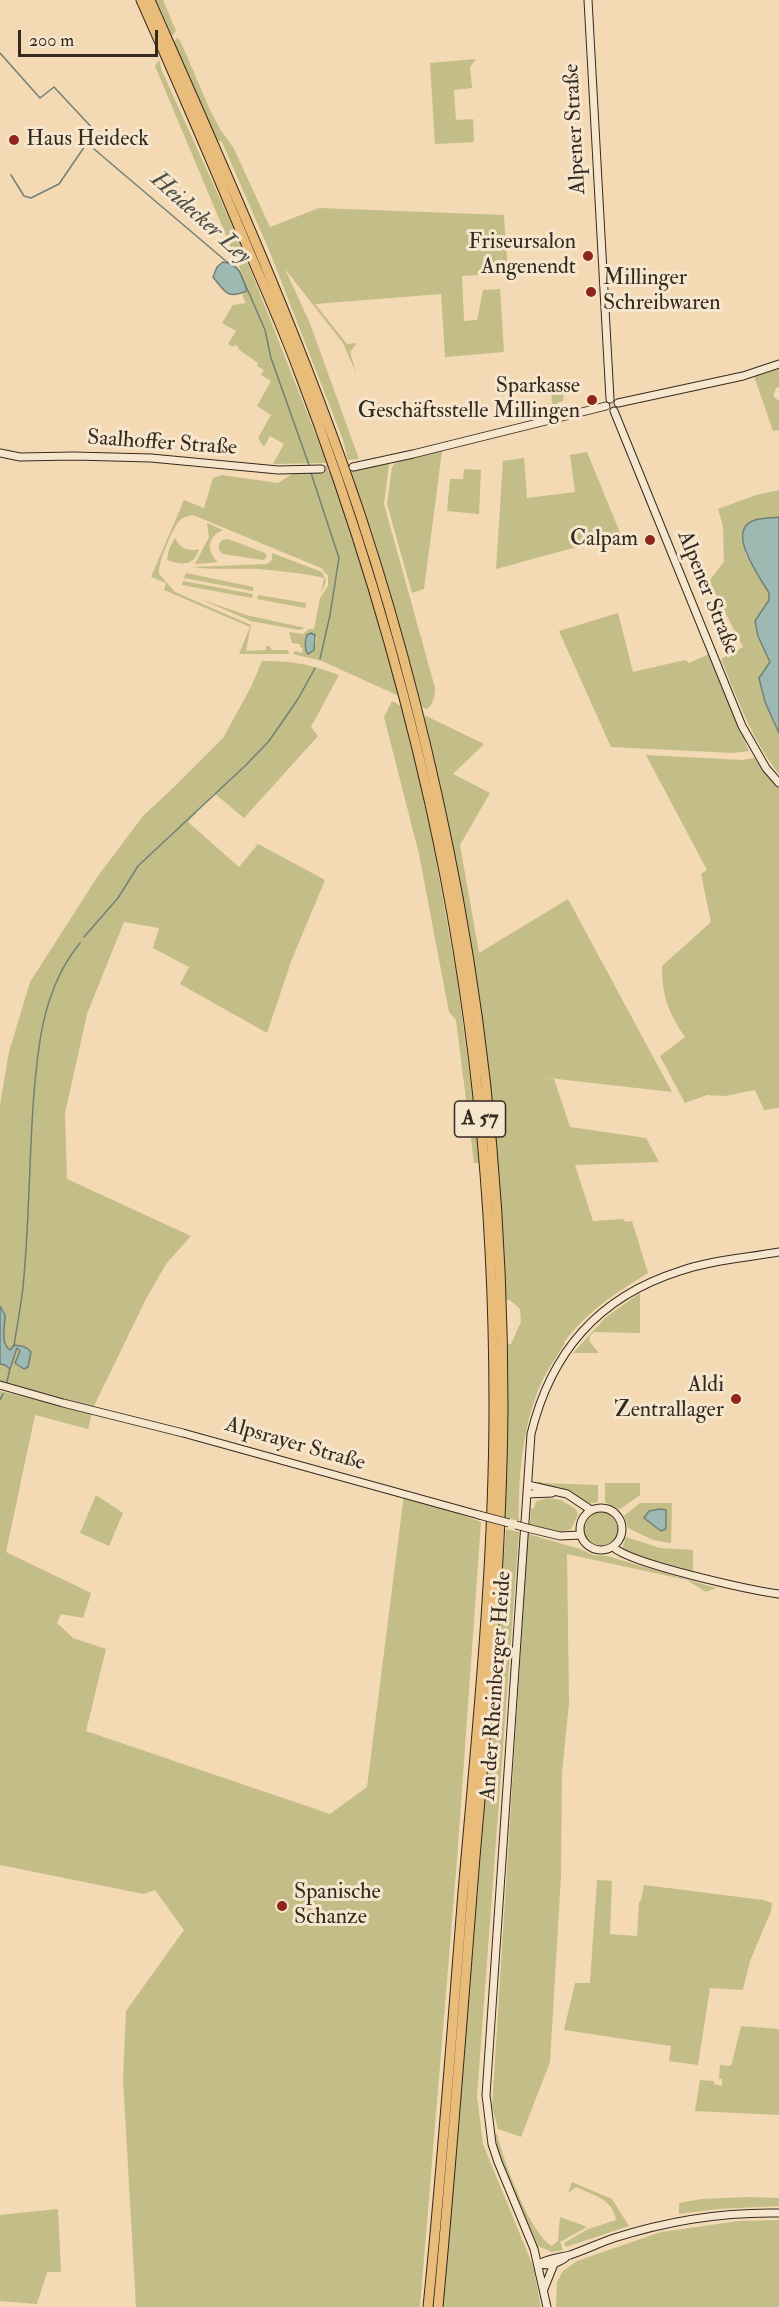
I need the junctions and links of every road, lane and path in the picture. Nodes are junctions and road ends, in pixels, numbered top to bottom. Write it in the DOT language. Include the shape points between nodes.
graph roads {
  1 [pos="141,0"];
  2 [pos="150,0"];
  3 [pos="588,0"];
  4 [pos="779,364"];
  5 [pos="610,399"];
  6 [pos="618,403"];
  7 [pos="606,406"];
  8 [pos="614,411"];
  9 [pos="0,453"];
  10 [pos="353,467"];
  11 [pos="321,468"];
  12 [pos="779,783"];
  13 [pos="779,1252"];
  14 [pos="0,1385"];
  15 [pos="528,1485"];
  16 [pos="528,1494"];
  17 [pos="591,1510"];
  18 [pos="585,1516"];
  19 [pos="580,1535"];
  20 [pos="613,1547"];
  21 [pos="779,1594"];
  22 [pos="779,2213"];
  23 [pos="568,2256"];
  24 [pos="539,2264"];
  25 [pos="554,2264"];
  26 [pos="544,2289"];
  27 [pos="434,2291"];
  28 [pos="428,2307"];
  29 [pos="438,2307"];
  30 [pos="547,2307"];
  1 -- 27 [label="highway, A 57" via="298,368 357,536 395,660 431,806 470,1034 483,1155 494,1408 476,1746"];
  2 -- 27 [label="highway, A 57" via="306,368 359,513 421,728 458,900 479,1034 499,1264 499,1534 490,1674"];
  3 -- 5 [label="street, Alpener Straße"];
  4 -- 6 [label="street" via="743,376"];
  5 -- 6 [label="street"];
  5 -- 7 [label="street"];
  6 -- 8 [label="street"];
  7 -- 8 [label="street"];
  7 -- 10 [label="street"];
  8 -- 12 [label="street, Alpener Straße" via="742,726"];
  9 -- 11 [label="street, Saalhoffer Straße" via="20,457 151,458 278,470"];
  13 -- 15 [label="street, An der Rheinberger Heide" via="681,1270 628,1292 590,1323 547,1384 531,1434"];
  14 -- 19 [label="street, Alpsrayer Straße, bridge" via="531,1529 560,1536"];
  15 -- 16 [label="street, An der Rheinberger Heide"];
  15 -- 17 [label="street" via="567,1494"];
  16 -- 18 [label="street" via="562,1495 576,1503"];
  16 -- 24 [label="street, An der Rheinberger Heide" via="486,2095 492,2144"];
  17 -- 18 [label="street"];
  17 -- 20 [label="street" via="607,1509 619,1519 622,1532"];
  18 -- 19 [label="street"];
  19 -- 20 [label="street" via="592,1549"];
  20 -- 21 [label="street" via="627,1556 738,1587"];
  22 -- 23 [label="street" via="678,2222 614,2238"];
  23 -- 24 [label="street"];
  23 -- 25 [label="street"];
  24 -- 25 [label="street"];
  24 -- 26 [label="street, An der Rheinberger Heide"];
  25 -- 26 [label="street"];
  26 -- 30 [label="street, An der Rheinberger Heide"];
  27 -- 28 [label="highway, A 57"];
  27 -- 29 [label="highway, A 57"];
}
